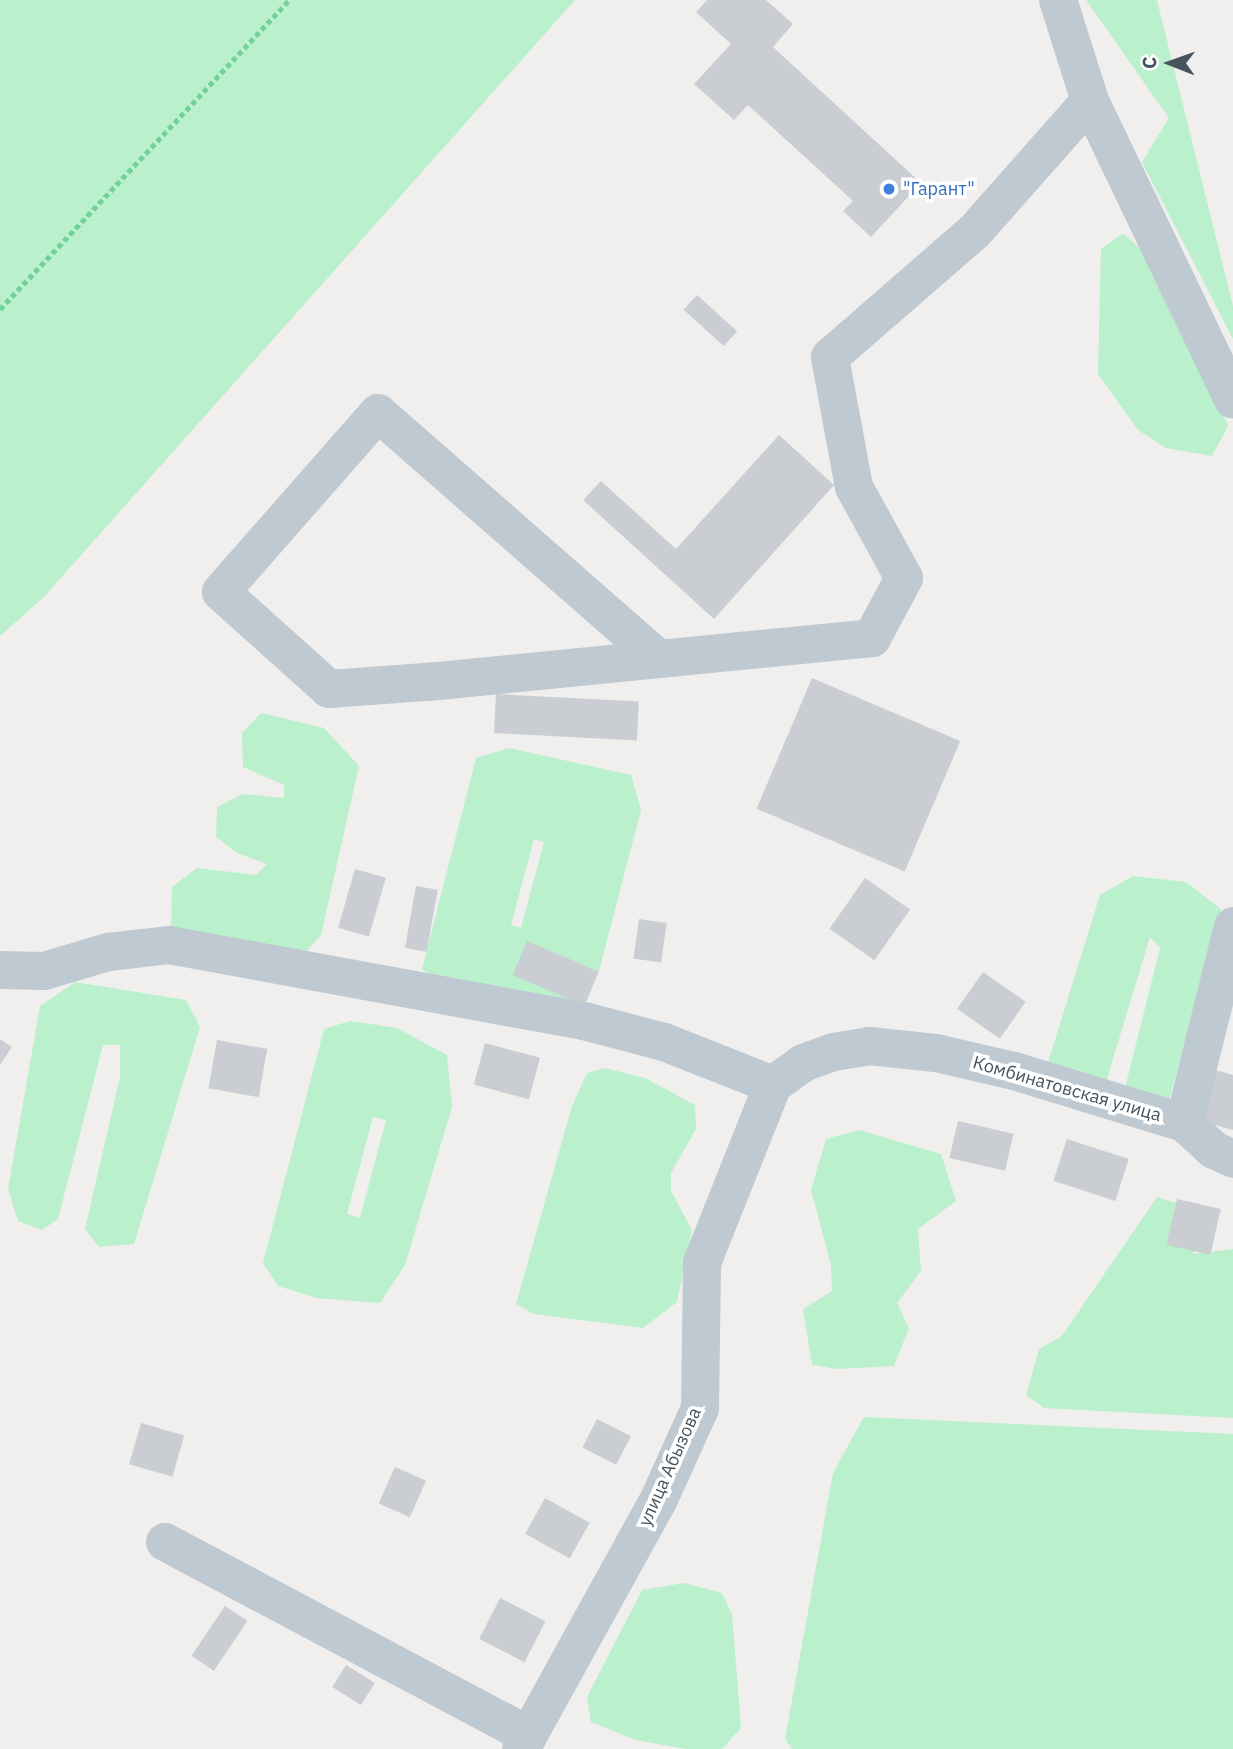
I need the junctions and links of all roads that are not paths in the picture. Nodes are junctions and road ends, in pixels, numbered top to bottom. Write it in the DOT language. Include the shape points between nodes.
graph roads {
  1 [pos="1058,0"];
  2 [pos="1090,101"];
  3 [pos="1233,399"];
  4 [pos="659,659"];
  5 [pos="1233,926"];
  6 [pos="0,970"];
  7 [pos="774,1084"];
  8 [pos="1184,1123"];
  9 [pos="1233,1159"];
  10 [pos="165,1542"];
  11 [pos="525,1742"];
  1 -- 2 [label="street"];
  2 -- 3 [label="street"];
  2 -- 4 [label="street" via="974,232 830,357 854,487 904,578 872,638"];
  4 -- 4 [label="street" via="329,689 221,592 378,414"];
  5 -- 8 [label="street"];
  6 -- 7 [label="street" via="44,971 108,952 169,945 584,1021 664,1042"];
  7 -- 8 [label="street, Комбинатовская улица" via="803,1063 869,1046 936,1053 1014,1071"];
  7 -- 11 [label="street, улица Абызова" via="702,1263 700,1408 659,1499"];
  8 -- 9 [label="street, Комбинатовская улица" via="1214,1150"];
  10 -- 11 [label="street"];
}
